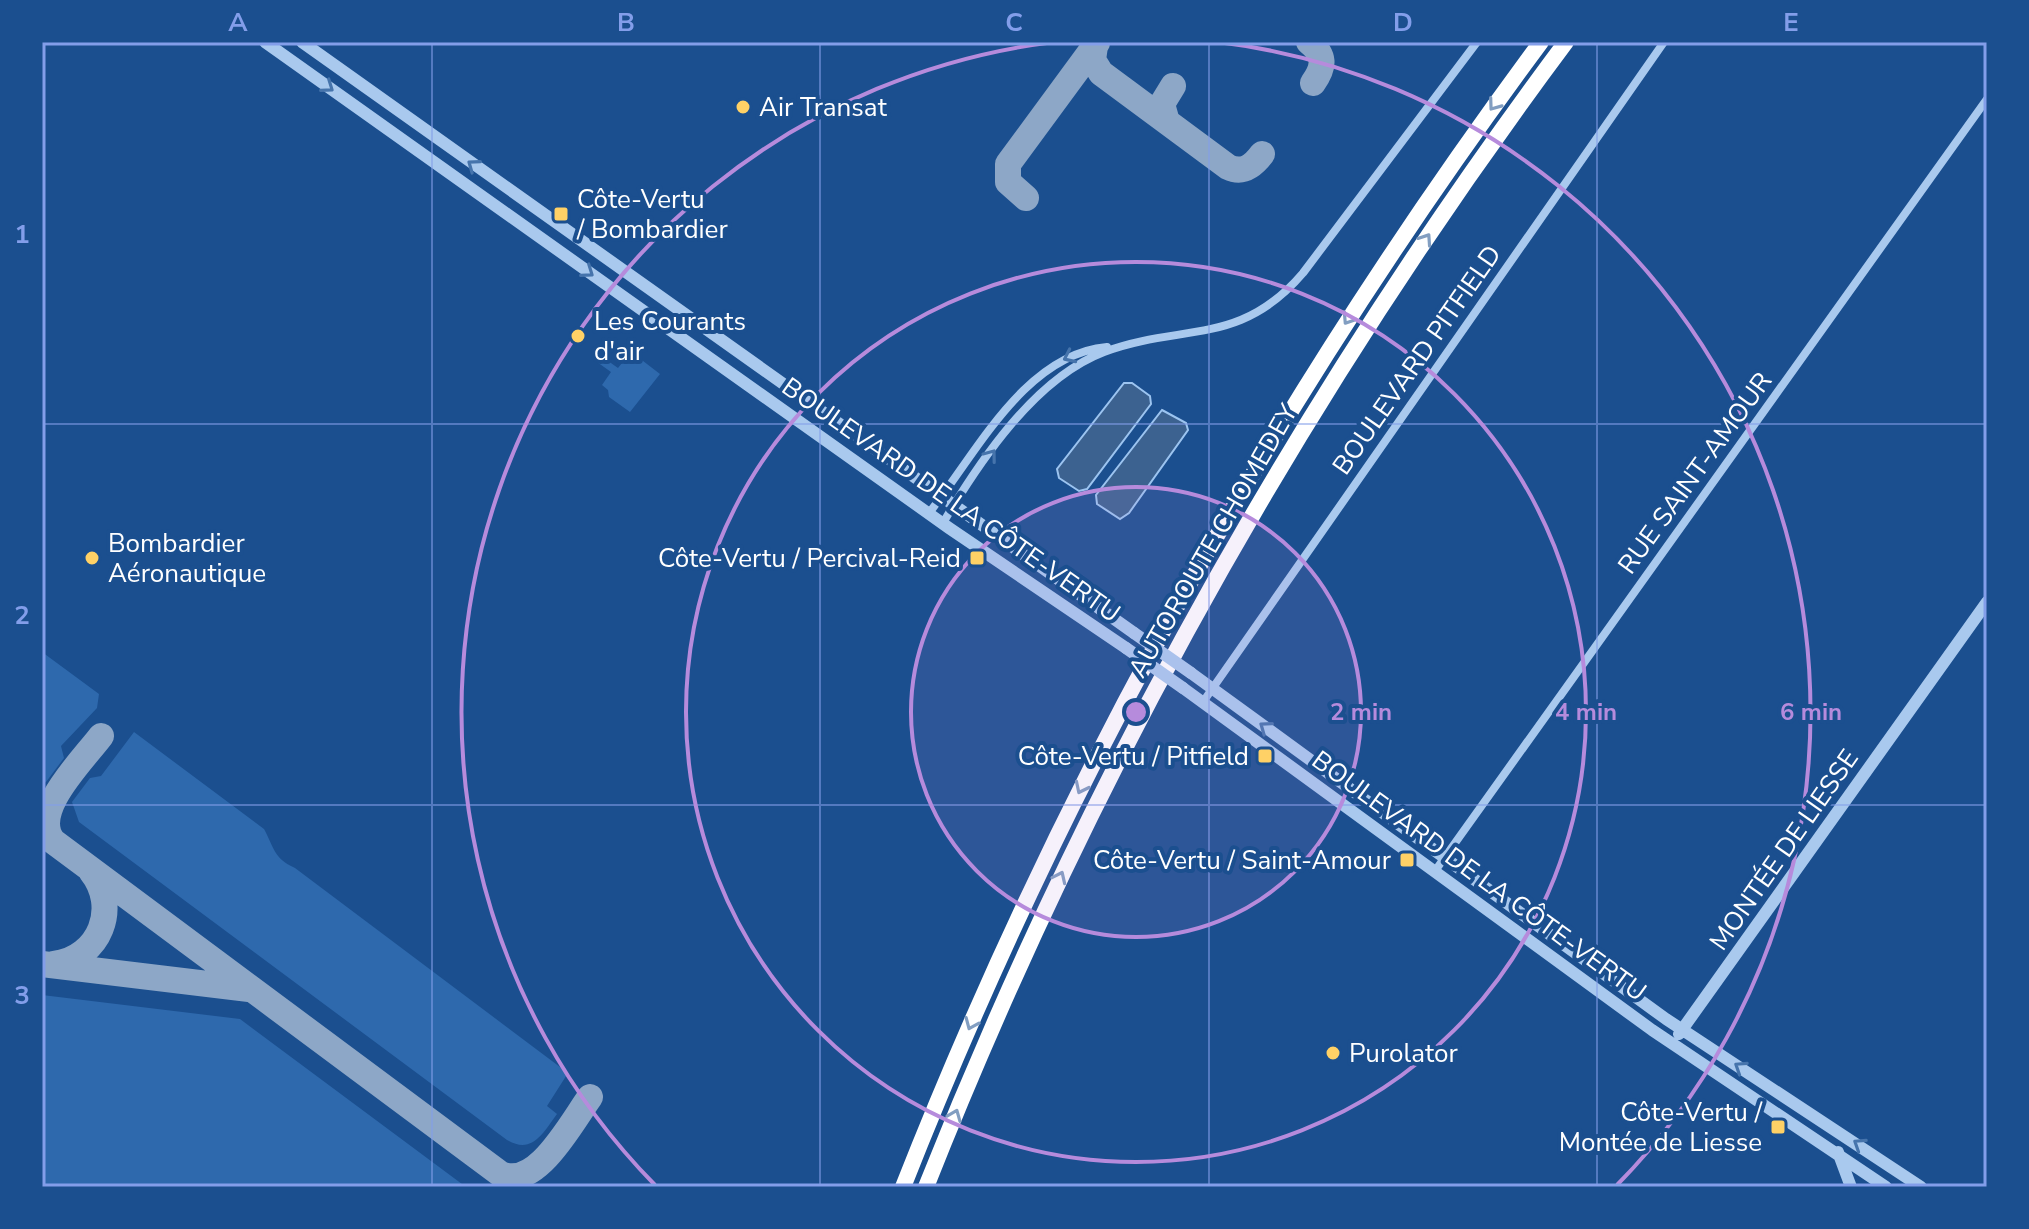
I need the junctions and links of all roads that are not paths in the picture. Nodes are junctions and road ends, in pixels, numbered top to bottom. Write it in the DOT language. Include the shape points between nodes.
graph roads {
  1 [pos="265,42"];
  2 [pos="302,42"];
  3 [pos="1477,42"];
  4 [pos="1541,42"];
  5 [pos="1566,42"];
  6 [pos="1664,42"];
  7 [pos="1987,99"];
  8 [pos="1130,345"];
  9 [pos="941,498"];
  10 [pos="953,506"];
  11 [pos="929,513"];
  12 [pos="943,523"];
  13 [pos="1987,602"];
  14 [pos="1212,689"];
  15 [pos="1203,702"];
  16 [pos="1445,857"];
  17 [pos="1435,871"];
  18 [pos="1683,1030"];
  19 [pos="1673,1043"];
  20 [pos="1838,1152"];
  21 [pos="1887,1163"];
  22 [pos="1900,1172"];
  23 [pos="1880,1185"];
  24 [pos="903,1187"];
  25 [pos="926,1187"];
  26 [pos="1851,1187"];
  27 [pos="1921,1187"];
  1 -- 11 [label="street, BOULEVARD DE LA CÔTE-VERTU, one-way"];
  9 -- 2 [label="street, BOULEVARD DE LA CÔTE-VERTU, one-way"];
  3 -- 8 [label="street" via="1286,291 1233,324"];
  4 -- 24 [label="highway, AUTOROUTE CHOMEDEY, one-way" via="1443,175 1340,331 1178,603 1034,884"];
  25 -- 5 [label="highway, AUTOROUTE CHOMEDEY, one-way" via="1064,869 1215,579 1383,304"];
  6 -- 14 [label="street, BOULEVARD PITFIELD"];
  7 -- 16 [label="street, RUE SAINT-AMOUR"];
  8 -- 9 [label="street, one-way" via="1079,352 1035,378"];
  10 -- 8 [label="street, one-way" via="1042,391 1087,360"];
  9 -- 10 [label="street, BOULEVARD DE LA CÔTE-VERTU"];
  9 -- 11 [label="street"];
  10 -- 12 [label="street"];
  10 -- 14 [label="street, BOULEVARD DE LA CÔTE-VERTU, bridge"];
  11 -- 12 [label="street, BOULEVARD DE LA CÔTE-VERTU"];
  12 -- 15 [label="street, BOULEVARD DE LA CÔTE-VERTU, bridge"];
  13 -- 18 [label="street, MONTÉE DE LIESSE"];
  14 -- 15 [label="street, BOULEVARD PITFIELD"];
  16 -- 14 [label="street, BOULEVARD DE LA CÔTE-VERTU, one-way"];
  15 -- 17 [label="street, BOULEVARD DE LA CÔTE-VERTU"];
  16 -- 17 [label="street, RUE SAINT-AMOUR"];
  16 -- 18 [label="street, BOULEVARD DE LA CÔTE-VERTU"];
  17 -- 19 [label="street, BOULEVARD DE LA CÔTE-VERTU"];
  18 -- 19 [label="street, MONTÉE DE LIESSE"];
  21 -- 18 [label="street, BOULEVARD DE LA CÔTE-VERTU, one-way"];
  19 -- 20 [label="street, BOULEVARD DE LA CÔTE-VERTU"];
  20 -- 23 [label="street, BOULEVARD DE LA CÔTE-VERTU"];
  20 -- 26 [label="street"];
  21 -- 22 [label="street, BOULEVARD DE LA CÔTE-VERTU"];
  21 -- 23 [label="street"];
  22 -- 23 [label="street"];
  22 -- 27 [label="street, BOULEVARD DE LA CÔTE-VERTU"];
}
